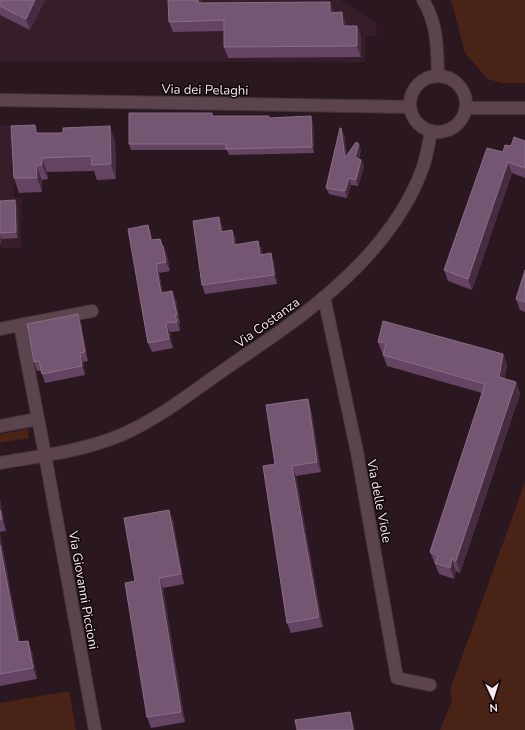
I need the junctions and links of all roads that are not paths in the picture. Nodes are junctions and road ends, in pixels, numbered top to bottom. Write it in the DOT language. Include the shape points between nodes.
graph roads {
  1 [pos="423,0"];
  2 [pos="438,76"];
  3 [pos="0,100"];
  4 [pos="410,107"];
  5 [pos="466,108"];
  6 [pos="525,108"];
  7 [pos="431,131"];
  8 [pos="324,297"];
  9 [pos="92,311"];
  10 [pos="20,325"];
  11 [pos="0,329"];
  12 [pos="38,419"];
  13 [pos="0,426"];
  14 [pos="45,455"];
  15 [pos="0,463"];
  16 [pos="430,685"];
  17 [pos="95,730"];
  1 -- 2 [label="street" via="435,28"];
  2 -- 4 [label="street" via="417,85 411,95"];
  2 -- 5 [label="street" via="449,78 460,87"];
  3 -- 4 [label="street, Via dei Pelaghi"];
  4 -- 7 [label="street" via="417,123"];
  5 -- 6 [label="street"];
  5 -- 7 [label="street" via="462,118 451,129"];
  7 -- 8 [label="street, Via Costanza" via="423,167 394,222 360,264"];
  8 -- 14 [label="street, Via Costanza" via="290,324 156,416 99,443"];
  8 -- 16 [label="street, Via delle Viole" via="357,452 397,678"];
  9 -- 10 [label="street"];
  10 -- 11 [label="street"];
  10 -- 12 [label="street"];
  12 -- 13 [label="street"];
  12 -- 14 [label="street"];
  14 -- 15 [label="street, Via Costanza"];
  14 -- 17 [label="street, Via Giovanni Piccioni"];
}
